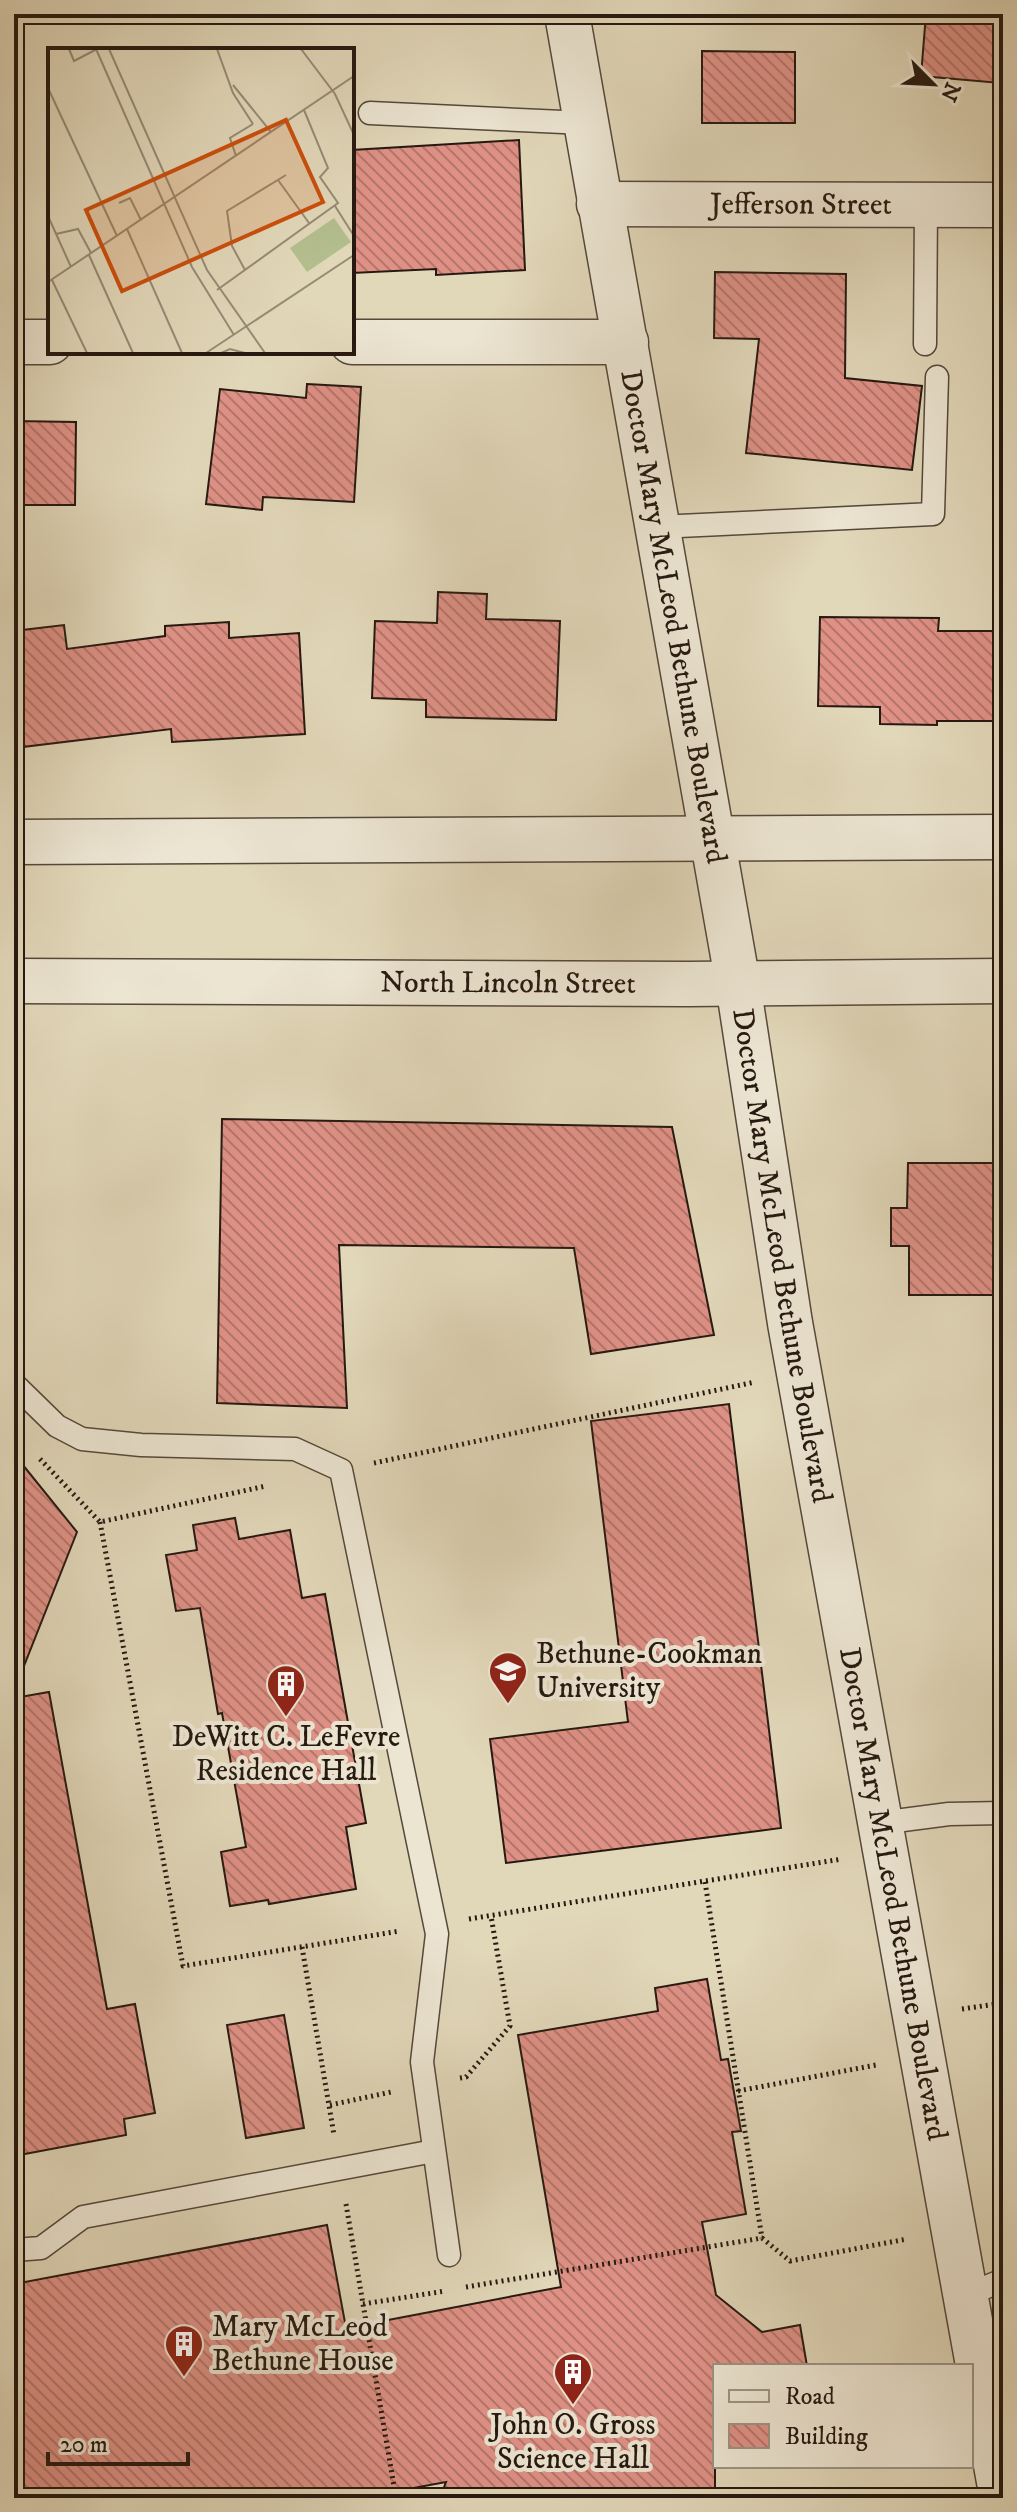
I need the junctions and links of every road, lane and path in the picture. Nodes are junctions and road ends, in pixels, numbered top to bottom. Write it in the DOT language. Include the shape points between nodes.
graph roads {
  1 [pos="567,14"];
  2 [pos="370,113"];
  3 [pos="585,123"];
  4 [pos="599,204"];
  5 [pos="926,205"];
  6 [pos="1003,205"];
  7 [pos="14,342"];
  8 [pos="48,342"];
  9 [pos="354,342"];
  10 [pos="626,342"];
  11 [pos="925,344"];
  12 [pos="937,377"];
  13 [pos="658,527"];
  14 [pos="1003,837"];
  15 [pos="713,839"];
  16 [pos="14,842"];
  17 [pos="14,981"];
  18 [pos="1003,981"];
  19 [pos="738,984"];
  20 [pos="14,1384"];
  21 [pos="100,1522"];
  22 [pos="1003,1813"];
  23 [pos="883,1837"];
  24 [pos="705,1882"];
  25 [pos="436,1925"];
  26 [pos="302,1947"];
  27 [pos="1003,2003"];
  28 [pos="962,2009"];
  29 [pos="876,2065"];
  30 [pos="738,2091"];
  31 [pos="434,2151"];
  32 [pos="340,2167"];
  33 [pos="762,2238"];
  34 [pos="907,2239"];
  35 [pos="14,2250"];
  36 [pos="449,2255"];
  37 [pos="984,2288"];
  38 [pos="363,2304"];
  39 [pos="396,2498"];
  40 [pos="1002,2498"];
  1 -- 3 [label="street, Doctor Mary McLeod Bethune Boulevard"];
  2 -- 3 [label="lane"];
  3 -- 4 [label="street, Doctor Mary McLeod Bethune Boulevard"];
  4 -- 5 [label="street, Jefferson Street"];
  4 -- 10 [label="street, Doctor Mary McLeod Bethune Boulevard"];
  5 -- 6 [label="street, Jefferson Street"];
  5 -- 11 [label="lane"];
  7 -- 8 [label="street"];
  9 -- 10 [label="street"];
  10 -- 13 [label="street, Doctor Mary McLeod Bethune Boulevard"];
  12 -- 13 [label="lane" via="933,514"];
  13 -- 15 [label="street, Doctor Mary McLeod Bethune Boulevard"];
  14 -- 15 [label="street"];
  15 -- 16 [label="street"];
  15 -- 19 [label="street, Doctor Mary McLeod Bethune Boulevard"];
  17 -- 19 [label="street, North Lincoln Street"];
  18 -- 19 [label="street, North Lincoln Street"];
  19 -- 23 [label="street, Doctor Mary McLeod Bethune Boulevard" via="790,1323"];
  20 -- 25 [label="lane" via="57,1426 82,1439 295,1449 341,1470"];
  21 -- 26 [label="path" via="183,1966"];
  22 -- 23 [label="lane" via="949,1814"];
  23 -- 24 [label="path"];
  23 -- 37 [label="street, Doctor Mary McLeod Bethune Boulevard"];
  24 -- 25 [label="path"];
  24 -- 30 [label="path"];
  25 -- 26 [label="path"];
  25 -- 31 [label="lane" via="422,2062"];
  26 -- 32 [label="path"];
  27 -- 28 [label="path"];
  29 -- 30 [label="path"];
  30 -- 33 [label="path"];
  31 -- 32 [label="lane"];
  31 -- 36 [label="lane"];
  32 -- 35 [label="lane" via="83,2217 41,2248"];
  32 -- 38 [label="path"];
  33 -- 34 [label="path" via="790,2261"];
  33 -- 38 [label="path"];
  37 -- 40 [label="street, Doctor Mary McLeod Bethune Boulevard"];
  38 -- 39 [label="path"];
}
